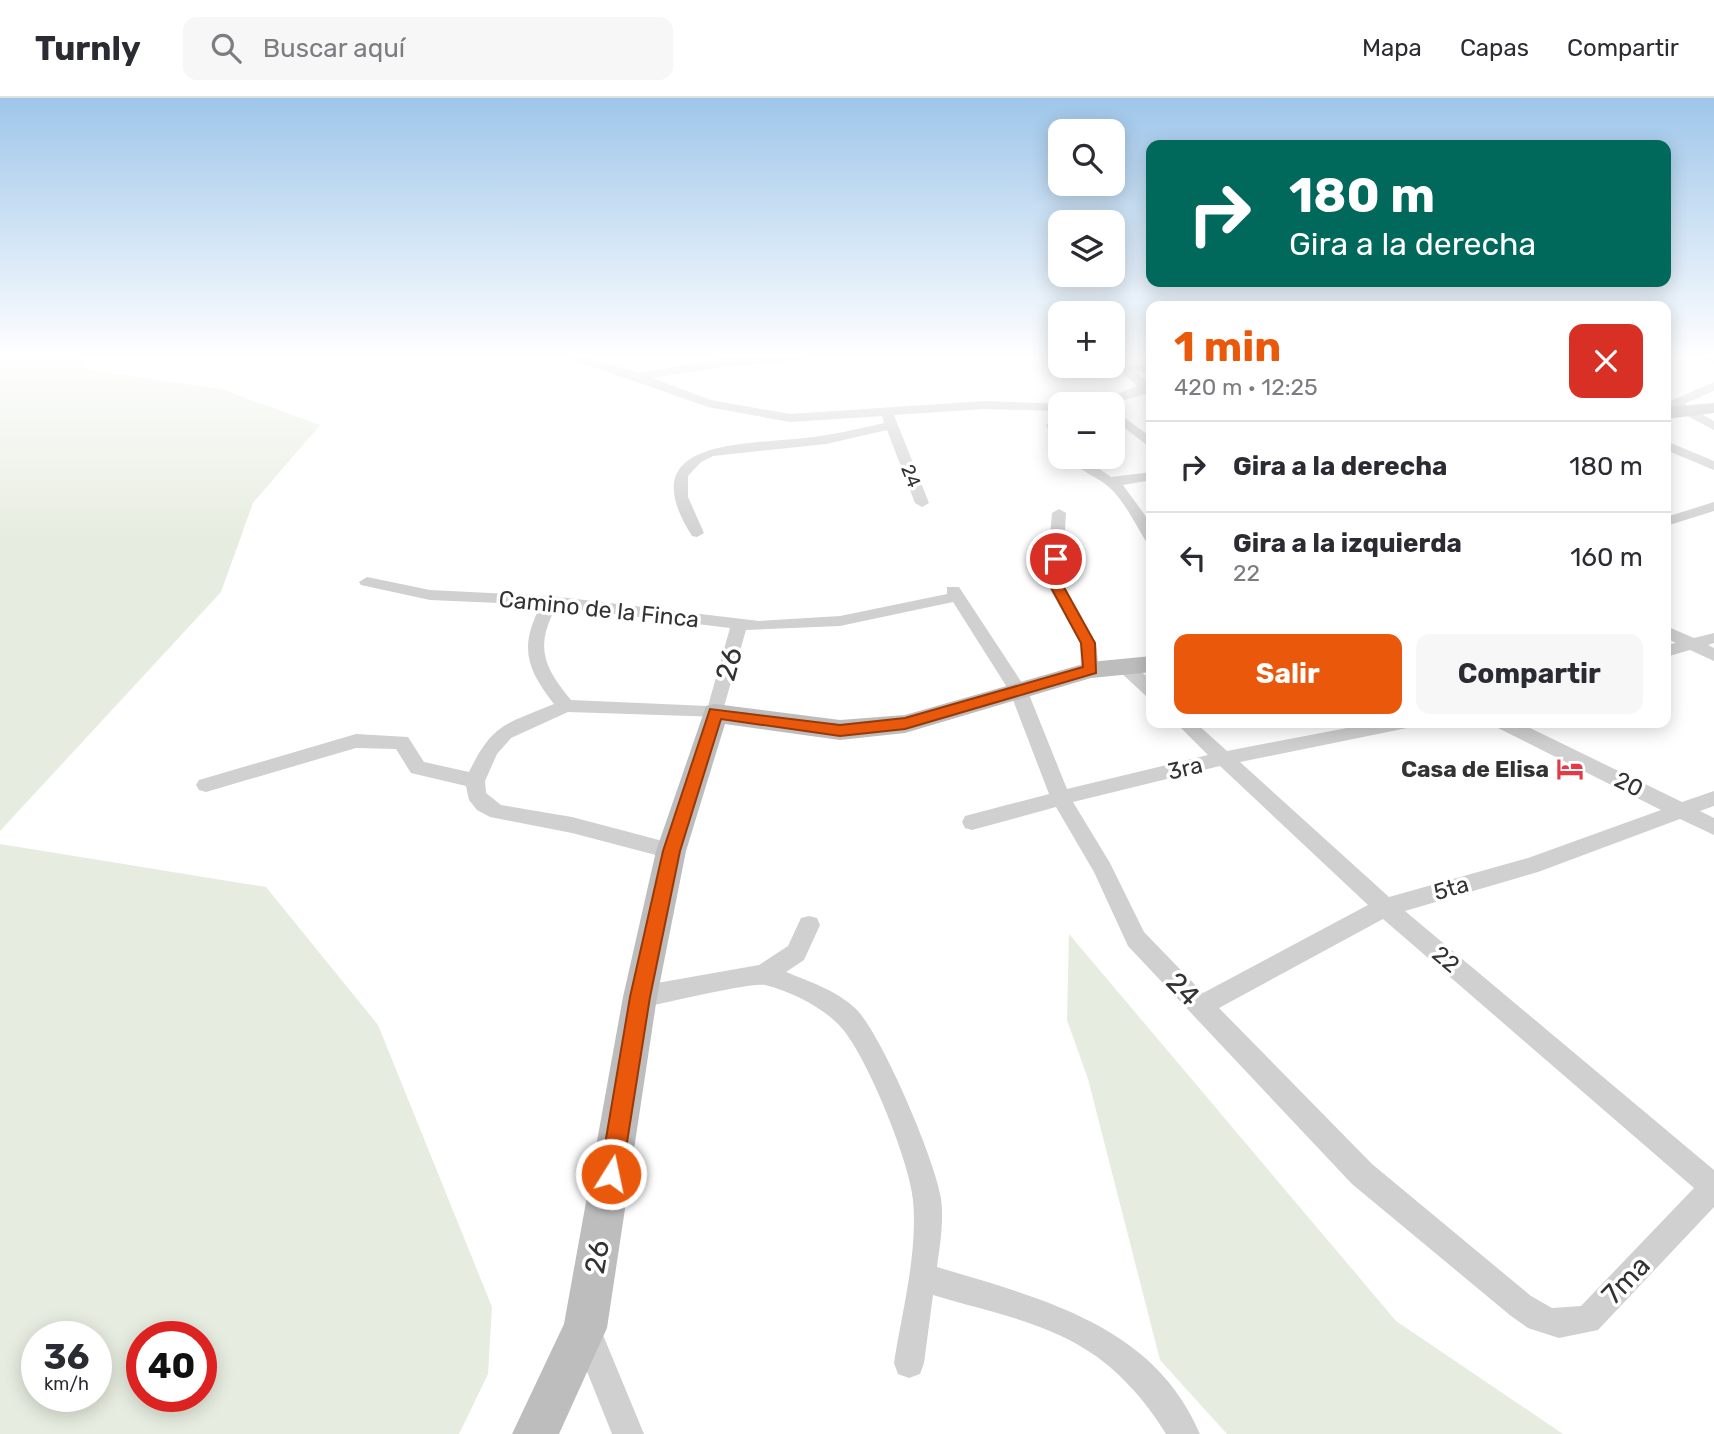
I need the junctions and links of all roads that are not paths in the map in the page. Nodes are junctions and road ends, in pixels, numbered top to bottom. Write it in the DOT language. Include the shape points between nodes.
graph roads {
  1 [pos="889,419"];
  2 [pos="1125,422"];
  3 [pos="891,425"];
  4 [pos="1146,440"];
  5 [pos="1671,447"];
  6 [pos="1714,466"];
  7 [pos="1088,469"];
  8 [pos="1146,477"];
  9 [pos="1114,484"];
  10 [pos="922,503"];
  11 [pos="1714,506"];
  12 [pos="1059,513"];
  13 [pos="1671,519"];
  14 [pos="1146,528"];
  15 [pos="697,533"];
  16 [pos="367,582"];
  17 [pos="954,593"];
  18 [pos="551,601"];
  19 [pos="739,624"];
  20 [pos="1671,633"];
  21 [pos="1714,638"];
  22 [pos="1694,644"];
  23 [pos="1671,650"];
  24 [pos="1714,655"];
  25 [pos="1146,664"];
  26 [pos="1124,666"];
  27 [pos="1090,670"];
  28 [pos="1146,686"];
  29 [pos="1019,692"];
  30 [pos="566,706"];
  31 [pos="715,713"];
  32 [pos="1190,728"];
  33 [pos="1381,728"];
  34 [pos="1515,728"];
  35 [pos="1223,759"];
  36 [pos="474,781"];
  37 [pos="206,785"];
  38 [pos="1060,797"];
  39 [pos="1714,797"];
  40 [pos="1681,809"];
  41 [pos="972,822"];
  42 [pos="1714,827"];
  43 [pos="671,851"];
  44 [pos="1385,907"];
  45 [pos="809,925"];
  46 [pos="764,974"];
  47 [pos="640,997"];
  48 [pos="1199,1007"];
  49 [pos="1714,1187"];
  50 [pos="922,1277"];
  51 [pos="1521,1306"];
  52 [pos="585,1328"];
  53 [pos="909,1363"];
  54 [pos="535,1434"];
  55 [pos="628,1434"];
  56 [pos="1184,1434"];
  1 -- 3 [label="street, 24"];
  2 -- 4 [label="street"];
  3 -- 10 [label="street, 24"];
  3 -- 15 [label="street" via="827,440 710,452 694,459 682,470 680,479"];
  5 -- 6 [label="street"];
  7 -- 9 [label="street"];
  8 -- 9 [label="street"];
  9 -- 14 [label="street"];
  11 -- 13 [label="street"];
  12 -- 27 [label="street" via="1054,582 1088,643"];
  16 -- 18 [label="street, Camino de la Finca" via="430,595"];
  17 -- 19 [label="street, Camino de la Finca" via="839,621"];
  17 -- 29 [label="street, 24"];
  18 -- 19 [label="street, Camino de la Finca"];
  18 -- 30 [label="street" via="537,625 534,654 543,680"];
  19 -- 31 [label="street, 26"];
  20 -- 22 [label="street"];
  21 -- 22 [label="street"];
  22 -- 23 [label="street"];
  22 -- 24 [label="street"];
  25 -- 26 [label="street"];
  26 -- 27 [label="street"];
  26 -- 28 [label="street"];
  27 -- 29 [label="street"];
  29 -- 31 [label="street" via="905,724 840,730"];
  29 -- 38 [label="street, 24"];
  30 -- 31 [label="street"];
  30 -- 36 [label="street" via="504,733"];
  31 -- 43 [label="street, 26"];
  32 -- 35 [label="street, 22"];
  33 -- 35 [label="street, 3ra"];
  34 -- 40 [label="street, 20"];
  35 -- 38 [label="street, 3ra"];
  35 -- 44 [label="street, 22"];
  36 -- 37 [label="street" via="418,768 401,742 356,741"];
  36 -- 43 [label="street" via="475,795 497,812 572,825"];
  38 -- 41 [label="street, 3ra"];
  38 -- 48 [label="street, 24" via="1103,869 1136,939"];
  39 -- 40 [label="street, 5ta"];
  40 -- 42 [label="street, 20"];
  40 -- 44 [label="street, 5ta" via="1531,866"];
  43 -- 47 [label="street, 26"];
  44 -- 48 [label="street, 5ta"];
  44 -- 49 [label="street, 22"];
  45 -- 46 [label="street" via="796,953"];
  46 -- 47 [label="street"];
  46 -- 50 [label="street" via="827,1000 849,1018 869,1047 914,1151 926,1198"];
  47 -- 52 [label="street, 26"];
  48 -- 51 [label="street, 24" via="1362,1174"];
  49 -- 51 [label="street, 7ma" via="1588,1320 1558,1325"];
  50 -- 53 [label="street"];
  50 -- 56 [label="street" via="1096,1338 1137,1372"];
  52 -- 54 [label="street, 26"];
  52 -- 55 [label="street"];
}
